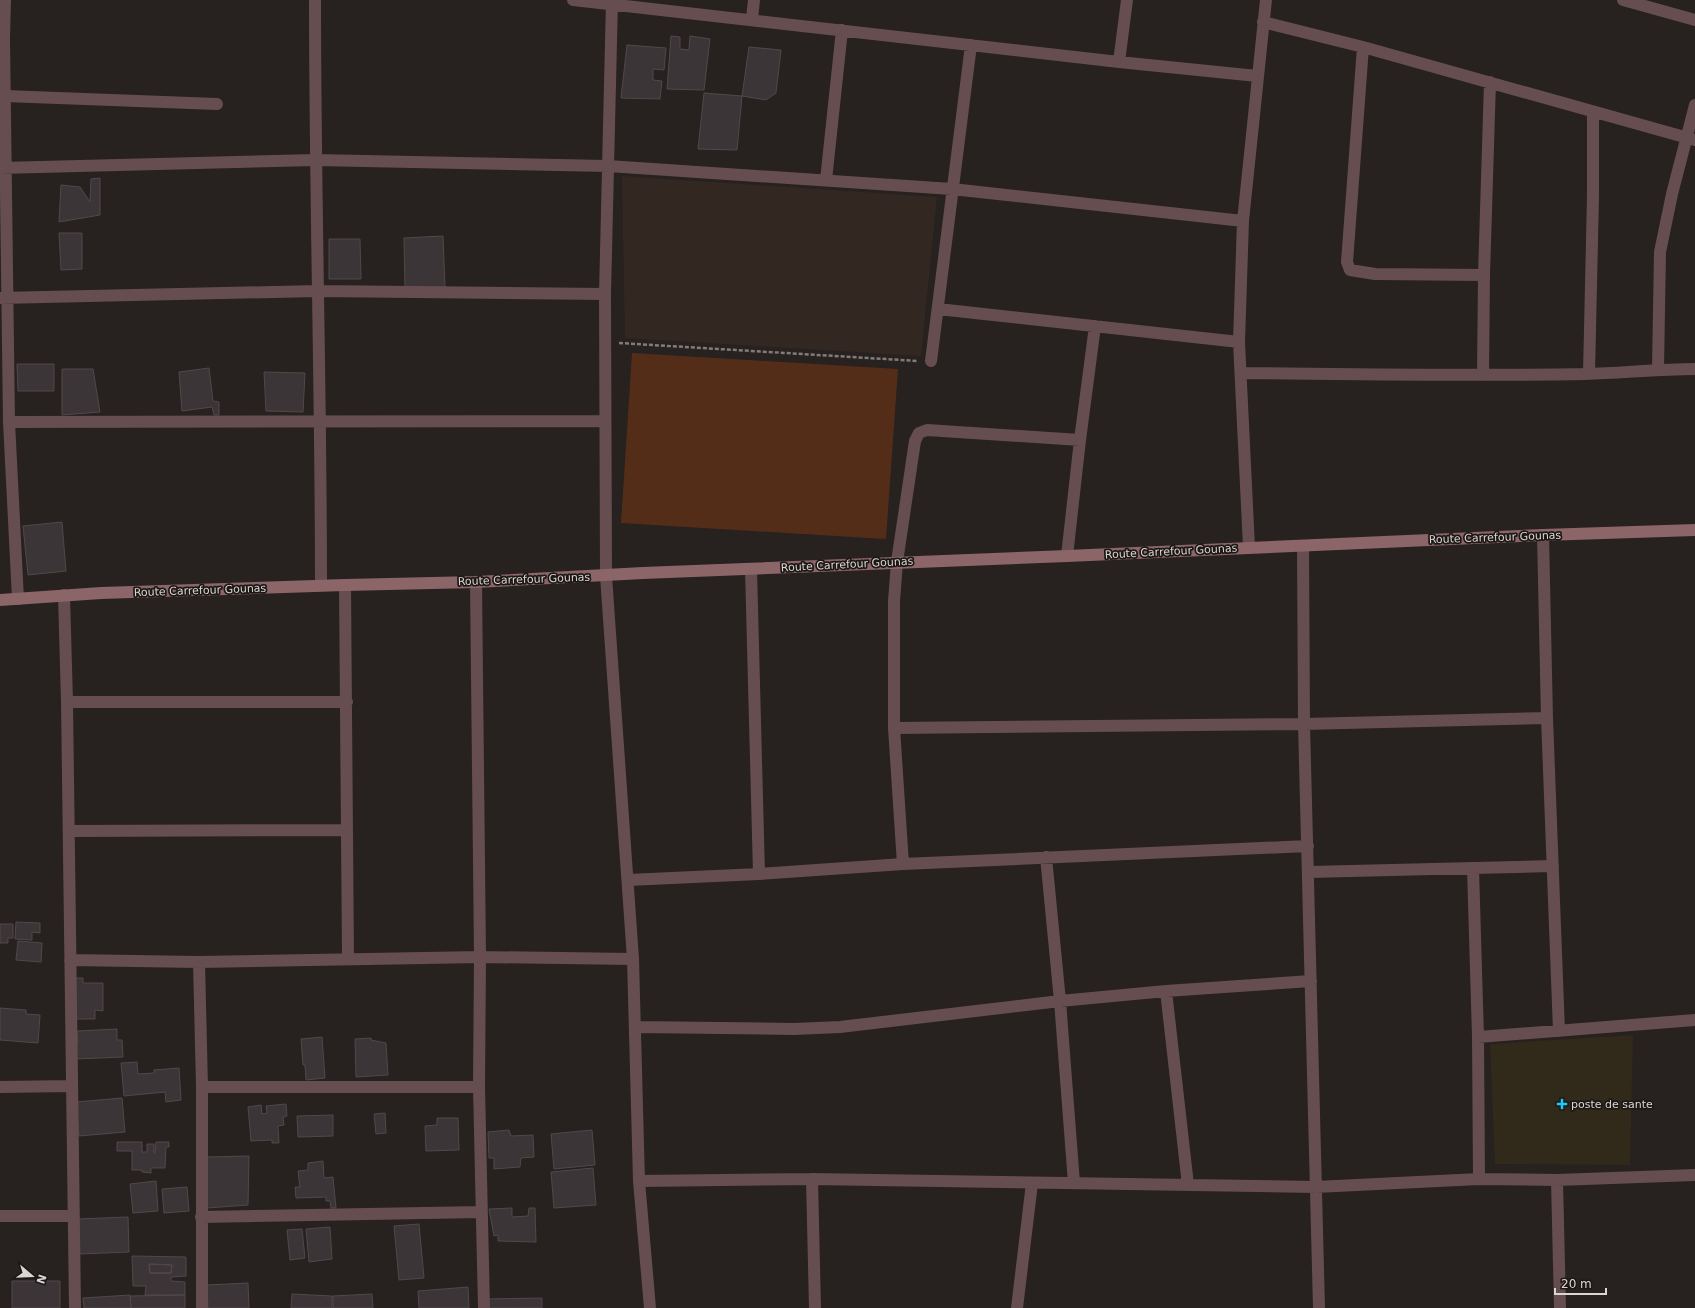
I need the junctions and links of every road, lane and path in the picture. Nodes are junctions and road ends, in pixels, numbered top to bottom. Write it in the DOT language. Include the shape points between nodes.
graph roads {
  1 [pos="5,0"];
  2 [pos="315,0"];
  3 [pos="573,0"];
  4 [pos="754,0"];
  5 [pos="1128,0"];
  6 [pos="1266,0"];
  7 [pos="1623,0"];
  8 [pos="612,2"];
  9 [pos="752,19"];
  10 [pos="1695,20"];
  11 [pos="1263,22"];
  12 [pos="842,30"];
  13 [pos="2,39"];
  14 [pos="971,45"];
  15 [pos="1364,47"];
  16 [pos="1119,62"];
  17 [pos="1257,76"];
  18 [pos="1490,82"];
  19 [pos="5,96"];
  20 [pos="217,104"];
  21 [pos="1695,105"];
  22 [pos="1593,112"];
  23 [pos="1691,139"];
  24 [pos="315,160"];
  25 [pos="608,166"];
  26 [pos="3,168"];
  27 [pos="826,180"];
  28 [pos="952,190"];
  29 [pos="1243,221"];
  30 [pos="1484,275"];
  31 [pos="317,291"];
  32 [pos="605,294"];
  33 [pos="4,298"];
  34 [pos="938,308"];
  35 [pos="1095,326"];
  36 [pos="605,342"];
  37 [pos="1239,342"];
  38 [pos="928,361"];
  39 [pos="1658,369"];
  40 [pos="1695,369"];
  41 [pos="1241,373"];
  42 [pos="1589,374"];
  43 [pos="1483,375"];
  44 [pos="605,421"];
  45 [pos="9,422"];
  46 [pos="321,422"];
  47 [pos="1080,440"];
  48 [pos="5,476"];
  49 [pos="1695,530"];
  50 [pos="1543,535"];
  51 [pos="1303,546"];
  52 [pos="1249,547"];
  53 [pos="1067,556"];
  54 [pos="897,562"];
  55 [pos="751,569"];
  56 [pos="606,576"];
  57 [pos="476,582"];
  58 [pos="345,584"];
  59 [pos="321,585"];
  60 [pos="64,595"];
  61 [pos="18,599"];
  62 [pos="0,600"];
  63 [pos="67,702"];
  64 [pos="347,702"];
  65 [pos="1547,718"];
  66 [pos="1304,724"];
  67 [pos="894,728"];
  68 [pos="346,830"];
  69 [pos="69,831"];
  70 [pos="1308,846"];
  71 [pos="1046,857"];
  72 [pos="903,864"];
  73 [pos="1553,866"];
  74 [pos="1473,868"];
  75 [pos="1309,872"];
  76 [pos="759,874"];
  77 [pos="628,880"];
  78 [pos="480,957"];
  79 [pos="348,959"];
  80 [pos="633,959"];
  81 [pos="70,960"];
  82 [pos="199,962"];
  83 [pos="1311,981"];
  84 [pos="1166,991"];
  85 [pos="1060,1001"];
  86 [pos="1695,1020"];
  87 [pos="636,1027"];
  88 [pos="1559,1031"];
  89 [pos="1478,1038"];
  90 [pos="72,1086"];
  91 [pos="0,1087"];
  92 [pos="202,1087"];
  93 [pos="479,1087"];
  94 [pos="1695,1175"];
  95 [pos="812,1179"];
  96 [pos="639,1180"];
  97 [pos="1479,1180"];
  98 [pos="1556,1180"];
  99 [pos="1032,1183"];
  100 [pos="1074,1184"];
  101 [pos="1188,1185"];
  102 [pos="1316,1187"];
  103 [pos="481,1212"];
  104 [pos="0,1216"];
  105 [pos="74,1216"];
  106 [pos="201,1217"];
  107 [pos="75,1308"];
  108 [pos="202,1308"];
  109 [pos="484,1308"];
  110 [pos="650,1308"];
  111 [pos="815,1308"];
  112 [pos="1017,1308"];
  113 [pos="1319,1308"];
  114 [pos="1560,1308"];
  1 -- 13 [label="street"];
  2 -- 24 [label="street"];
  3 -- 8 [label="street"];
  4 -- 9 [label="street"];
  5 -- 16 [label="street"];
  6 -- 11 [label="street"];
  7 -- 10 [label="street"];
  8 -- 9 [label="street"];
  8 -- 25 [label="street"];
  9 -- 12 [label="street"];
  11 -- 15 [label="street"];
  11 -- 17 [label="street"];
  12 -- 14 [label="street"];
  12 -- 27 [label="street"];
  13 -- 19 [label="street"];
  14 -- 16 [label="street"];
  14 -- 28 [label="street"];
  15 -- 18 [label="street"];
  15 -- 30 [label="street" via="1347,262 1350,270 1374,274"];
  16 -- 17 [label="street"];
  17 -- 29 [label="street"];
  18 -- 22 [label="street"];
  18 -- 30 [label="street"];
  19 -- 20 [label="street"];
  19 -- 26 [label="street"];
  21 -- 23 [label="street"];
  22 -- 23 [label="street"];
  22 -- 42 [label="street"];
  23 -- 39 [label="street" via="1660,252"];
  24 -- 25 [label="street"];
  24 -- 26 [label="street"];
  24 -- 31 [label="street"];
  25 -- 27 [label="street"];
  25 -- 32 [label="street"];
  26 -- 33 [label="street"];
  27 -- 28 [label="street"];
  28 -- 29 [label="street"];
  28 -- 34 [label="street"];
  29 -- 37 [label="street"];
  30 -- 43 [label="street"];
  31 -- 32 [label="street"];
  31 -- 33 [label="street"];
  31 -- 46 [label="street"];
  32 -- 36 [label="street"];
  33 -- 45 [label="street"];
  34 -- 35 [label="street"];
  34 -- 38 [label="street"];
  35 -- 37 [label="street"];
  35 -- 47 [label="street"];
  36 -- 38 [label="path"];
  36 -- 44 [label="street"];
  37 -- 41 [label="street"];
  39 -- 40 [label="street"];
  39 -- 42 [label="street"];
  41 -- 43 [label="street"];
  41 -- 52 [label="street"];
  42 -- 43 [label="street"];
  44 -- 46 [label="street"];
  44 -- 56 [label="street"];
  45 -- 46 [label="street"];
  45 -- 48 [label="street"];
  46 -- 59 [label="street"];
  47 -- 53 [label="street"];
  47 -- 54 [label="street" via="928,430 919,433 915,441"];
  48 -- 61 [label="street"];
  49 -- 50 [label="main road, Route Carrefour Gounas"];
  50 -- 51 [label="main road, Route Carrefour Gounas"];
  50 -- 65 [label="street"];
  51 -- 52 [label="main road, Route Carrefour Gounas"];
  51 -- 66 [label="street"];
  52 -- 53 [label="main road, Route Carrefour Gounas"];
  53 -- 54 [label="main road, Route Carrefour Gounas"];
  54 -- 55 [label="main road, Route Carrefour Gounas"];
  54 -- 67 [label="street" via="894,601"];
  55 -- 56 [label="main road, Route Carrefour Gounas"];
  55 -- 76 [label="street"];
  56 -- 57 [label="main road, Route Carrefour Gounas"];
  56 -- 77 [label="street"];
  57 -- 58 [label="main road, Route Carrefour Gounas"];
  57 -- 78 [label="street"];
  58 -- 59 [label="main road, Route Carrefour Gounas"];
  58 -- 64 [label="street"];
  59 -- 60 [label="main road, Route Carrefour Gounas"];
  60 -- 61 [label="main road, Route Carrefour Gounas"];
  60 -- 63 [label="street"];
  61 -- 62 [label="main road, Route Carrefour Gounas"];
  63 -- 64 [label="street"];
  63 -- 69 [label="street"];
  64 -- 68 [label="street"];
  65 -- 66 [label="street"];
  65 -- 73 [label="street"];
  66 -- 67 [label="street"];
  66 -- 70 [label="street"];
  67 -- 72 [label="street"];
  68 -- 69 [label="street"];
  68 -- 79 [label="street"];
  69 -- 81 [label="street"];
  70 -- 71 [label="street"];
  70 -- 75 [label="street"];
  71 -- 72 [label="street"];
  71 -- 85 [label="street"];
  72 -- 76 [label="street"];
  73 -- 74 [label="street"];
  73 -- 88 [label="street"];
  74 -- 75 [label="street"];
  74 -- 89 [label="street"];
  75 -- 83 [label="street"];
  76 -- 77 [label="street"];
  77 -- 80 [label="street"];
  78 -- 79 [label="street"];
  78 -- 80 [label="street"];
  78 -- 93 [label="street"];
  79 -- 82 [label="street"];
  80 -- 87 [label="street"];
  81 -- 82 [label="street"];
  81 -- 90 [label="street"];
  82 -- 92 [label="street"];
  83 -- 84 [label="street"];
  83 -- 102 [label="street"];
  84 -- 85 [label="street"];
  84 -- 101 [label="street"];
  85 -- 87 [label="street" via="840,1028"];
  85 -- 100 [label="street"];
  86 -- 88 [label="street"];
  87 -- 96 [label="street"];
  88 -- 89 [label="street"];
  89 -- 97 [label="street"];
  90 -- 91 [label="street"];
  90 -- 105 [label="street"];
  92 -- 93 [label="street"];
  92 -- 106 [label="street"];
  93 -- 103 [label="street"];
  94 -- 98 [label="street"];
  95 -- 96 [label="street"];
  95 -- 99 [label="street"];
  95 -- 111 [label="street"];
  96 -- 110 [label="street"];
  97 -- 98 [label="street"];
  97 -- 102 [label="street"];
  98 -- 114 [label="street"];
  99 -- 100 [label="street"];
  99 -- 112 [label="street"];
  100 -- 101 [label="street"];
  101 -- 102 [label="street"];
  102 -- 113 [label="street"];
  103 -- 106 [label="street"];
  103 -- 109 [label="street"];
  104 -- 105 [label="street"];
  105 -- 107 [label="street"];
  106 -- 108 [label="street"];
}
